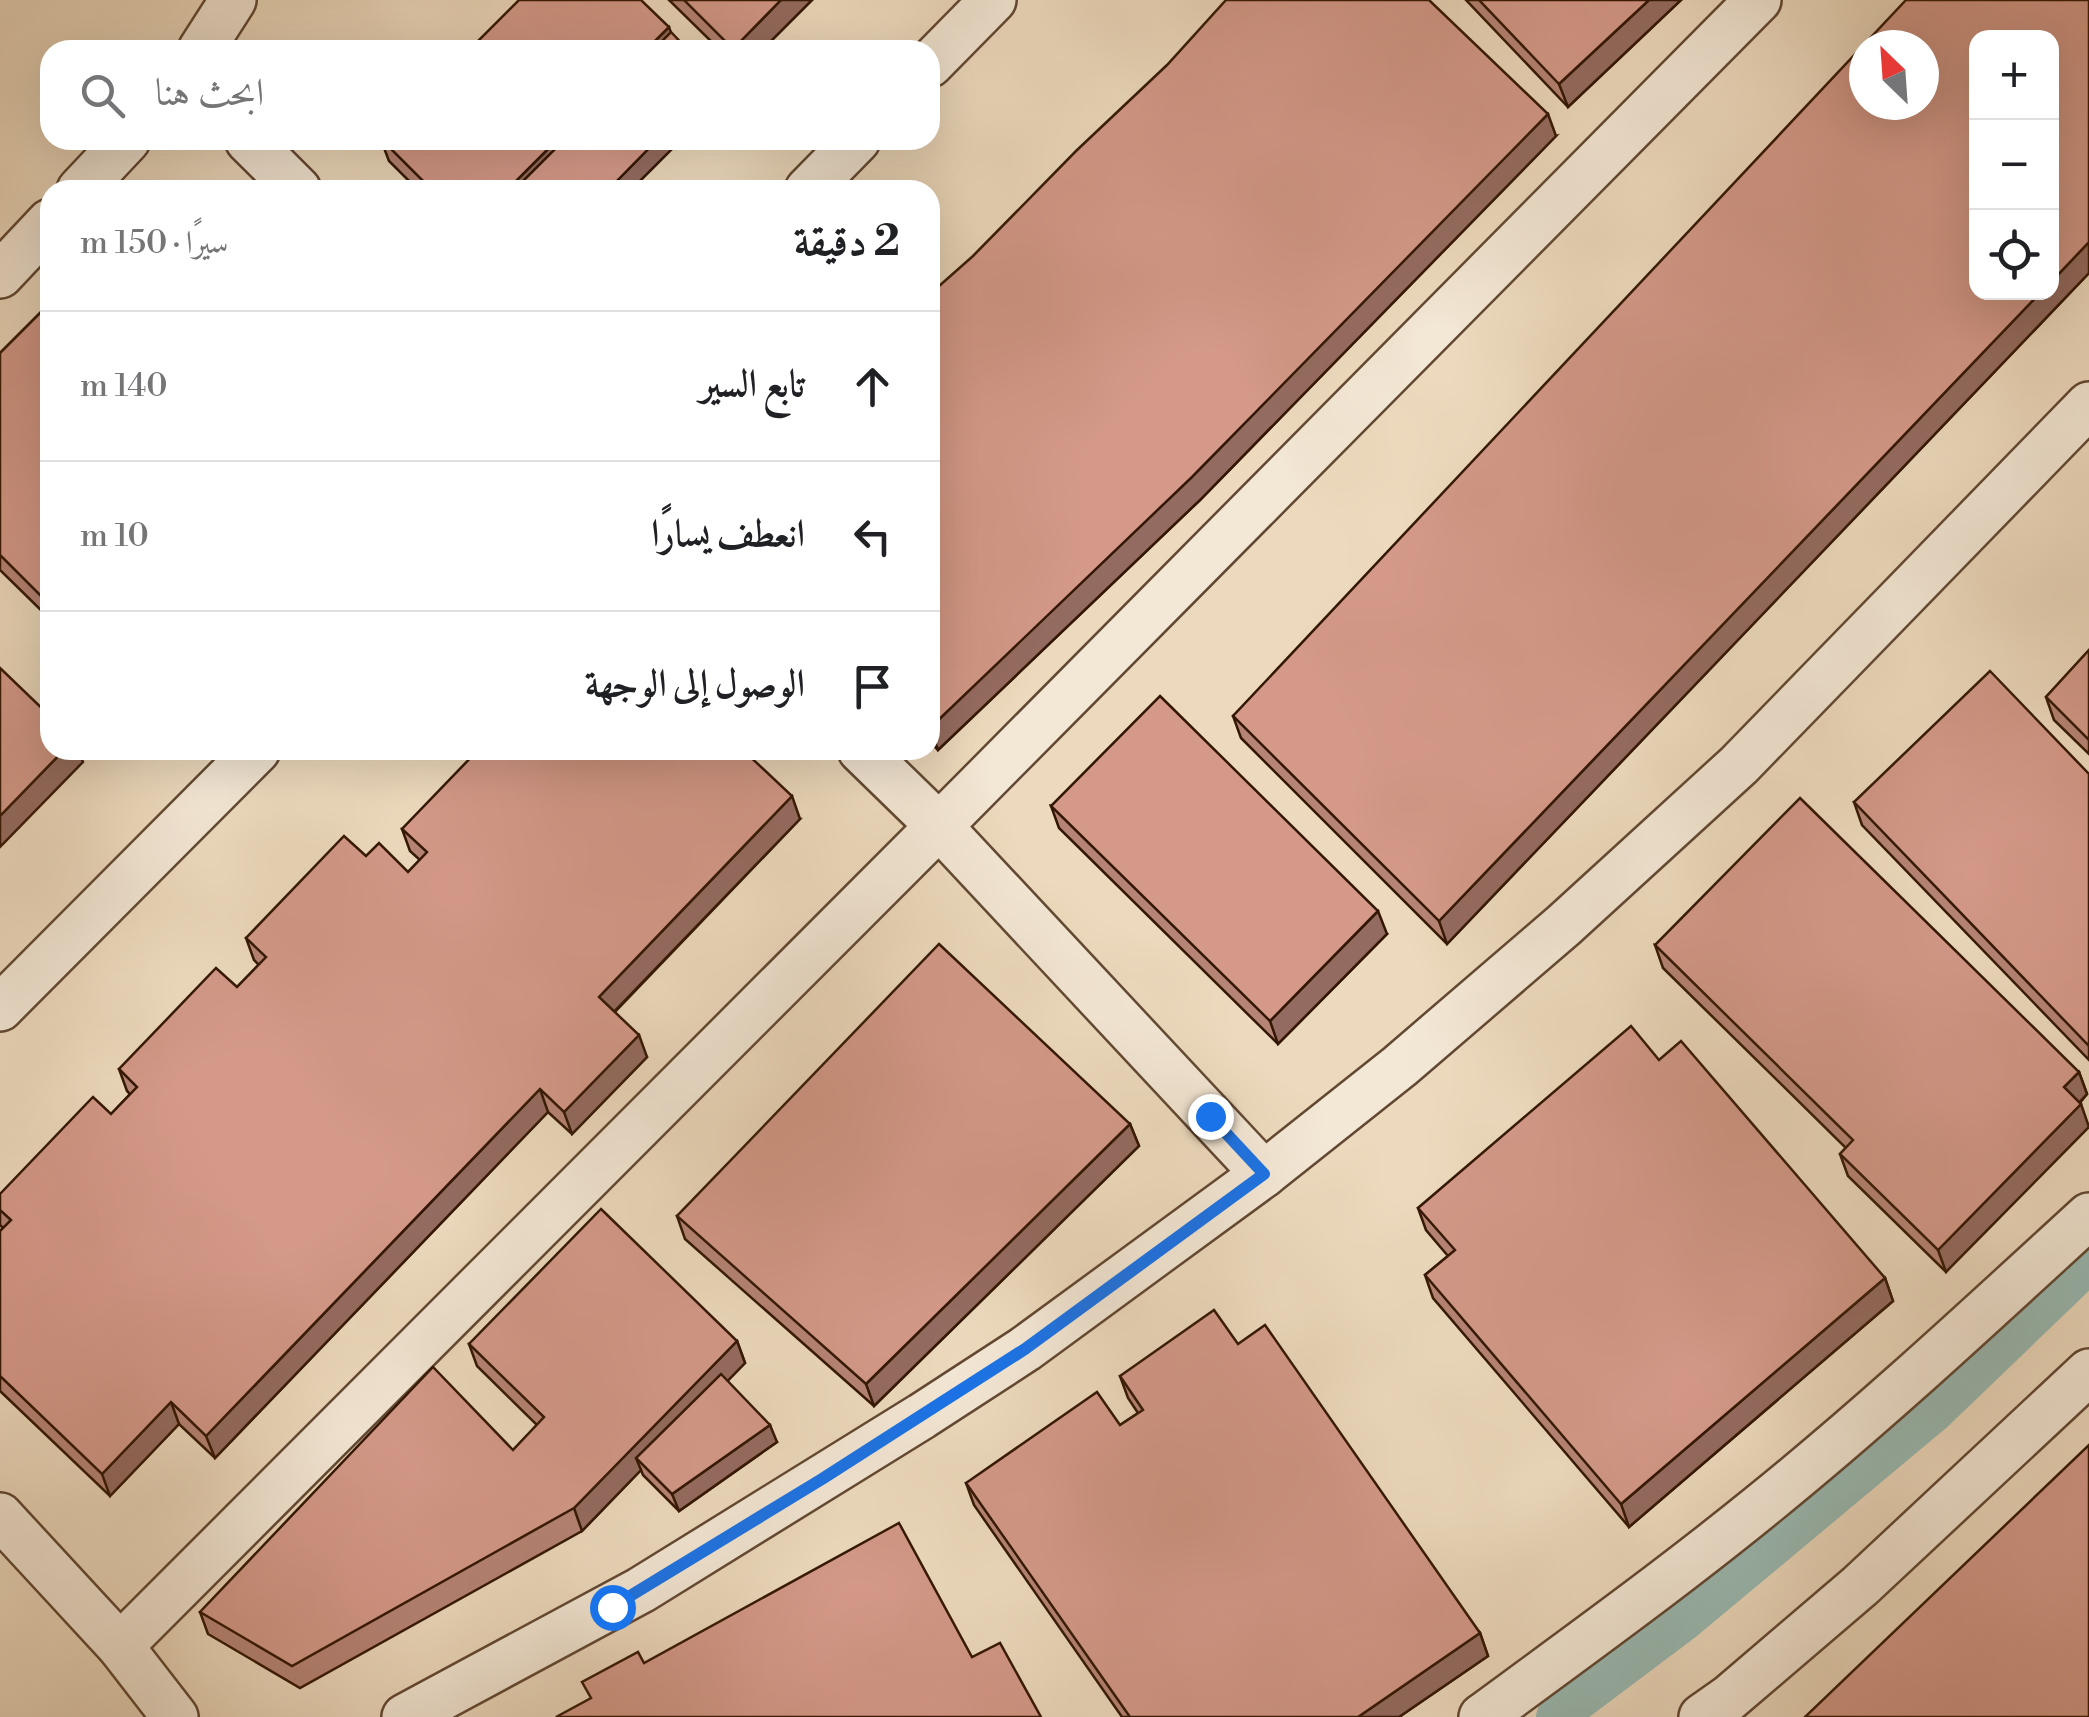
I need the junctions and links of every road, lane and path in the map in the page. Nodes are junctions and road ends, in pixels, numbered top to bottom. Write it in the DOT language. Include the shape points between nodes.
graph roads {
  1 [pos="232,0"];
  2 [pos="992,0"];
  3 [pos="1758,0"];
  4 [pos="207,40"];
  5 [pos="940,54"];
  6 [pos="118,150"];
  7 [pos="258,150"];
  8 [pos="846,150"];
  9 [pos="89,180"];
  10 [pos="288,180"];
  11 [pos="818,180"];
  12 [pos="40,233"];
  13 [pos="0,275"];
  14 [pos="2089,405"];
  15 [pos="247,760"];
  16 [pos="872,760"];
  17 [pos="939,826"];
  18 [pos="0,1008"];
  19 [pos="1264,1174"];
  20 [pos="2089,1216"];
  21 [pos="2089,1372"];
  22 [pos="0,1516"];
  23 [pos="120,1646"];
  24 [pos="176,1717"];
  25 [pos="405,1717"];
  26 [pos="1482,1717"];
  27 [pos="1702,1717"];
  1 -- 4 [label="street"];
  2 -- 5 [label="street"];
  3 -- 17 [label="street"];
  6 -- 9 [label="street"];
  7 -- 10 [label="street"];
  8 -- 11 [label="street"];
  12 -- 13 [label="street"];
  14 -- 19 [label="street" via="1739,766 1564,925"];
  15 -- 18 [label="street"];
  16 -- 17 [label="street"];
  17 -- 19 [label="street"];
  17 -- 23 [label="street"];
  19 -- 25 [label="street" via="1025,1349 906,1426 642,1590"];
  20 -- 26 [label="street" via="1764,1504"];
  21 -- 27 [label="street" via="1860,1586"];
  22 -- 23 [label="street"];
  23 -- 24 [label="street"];
}
